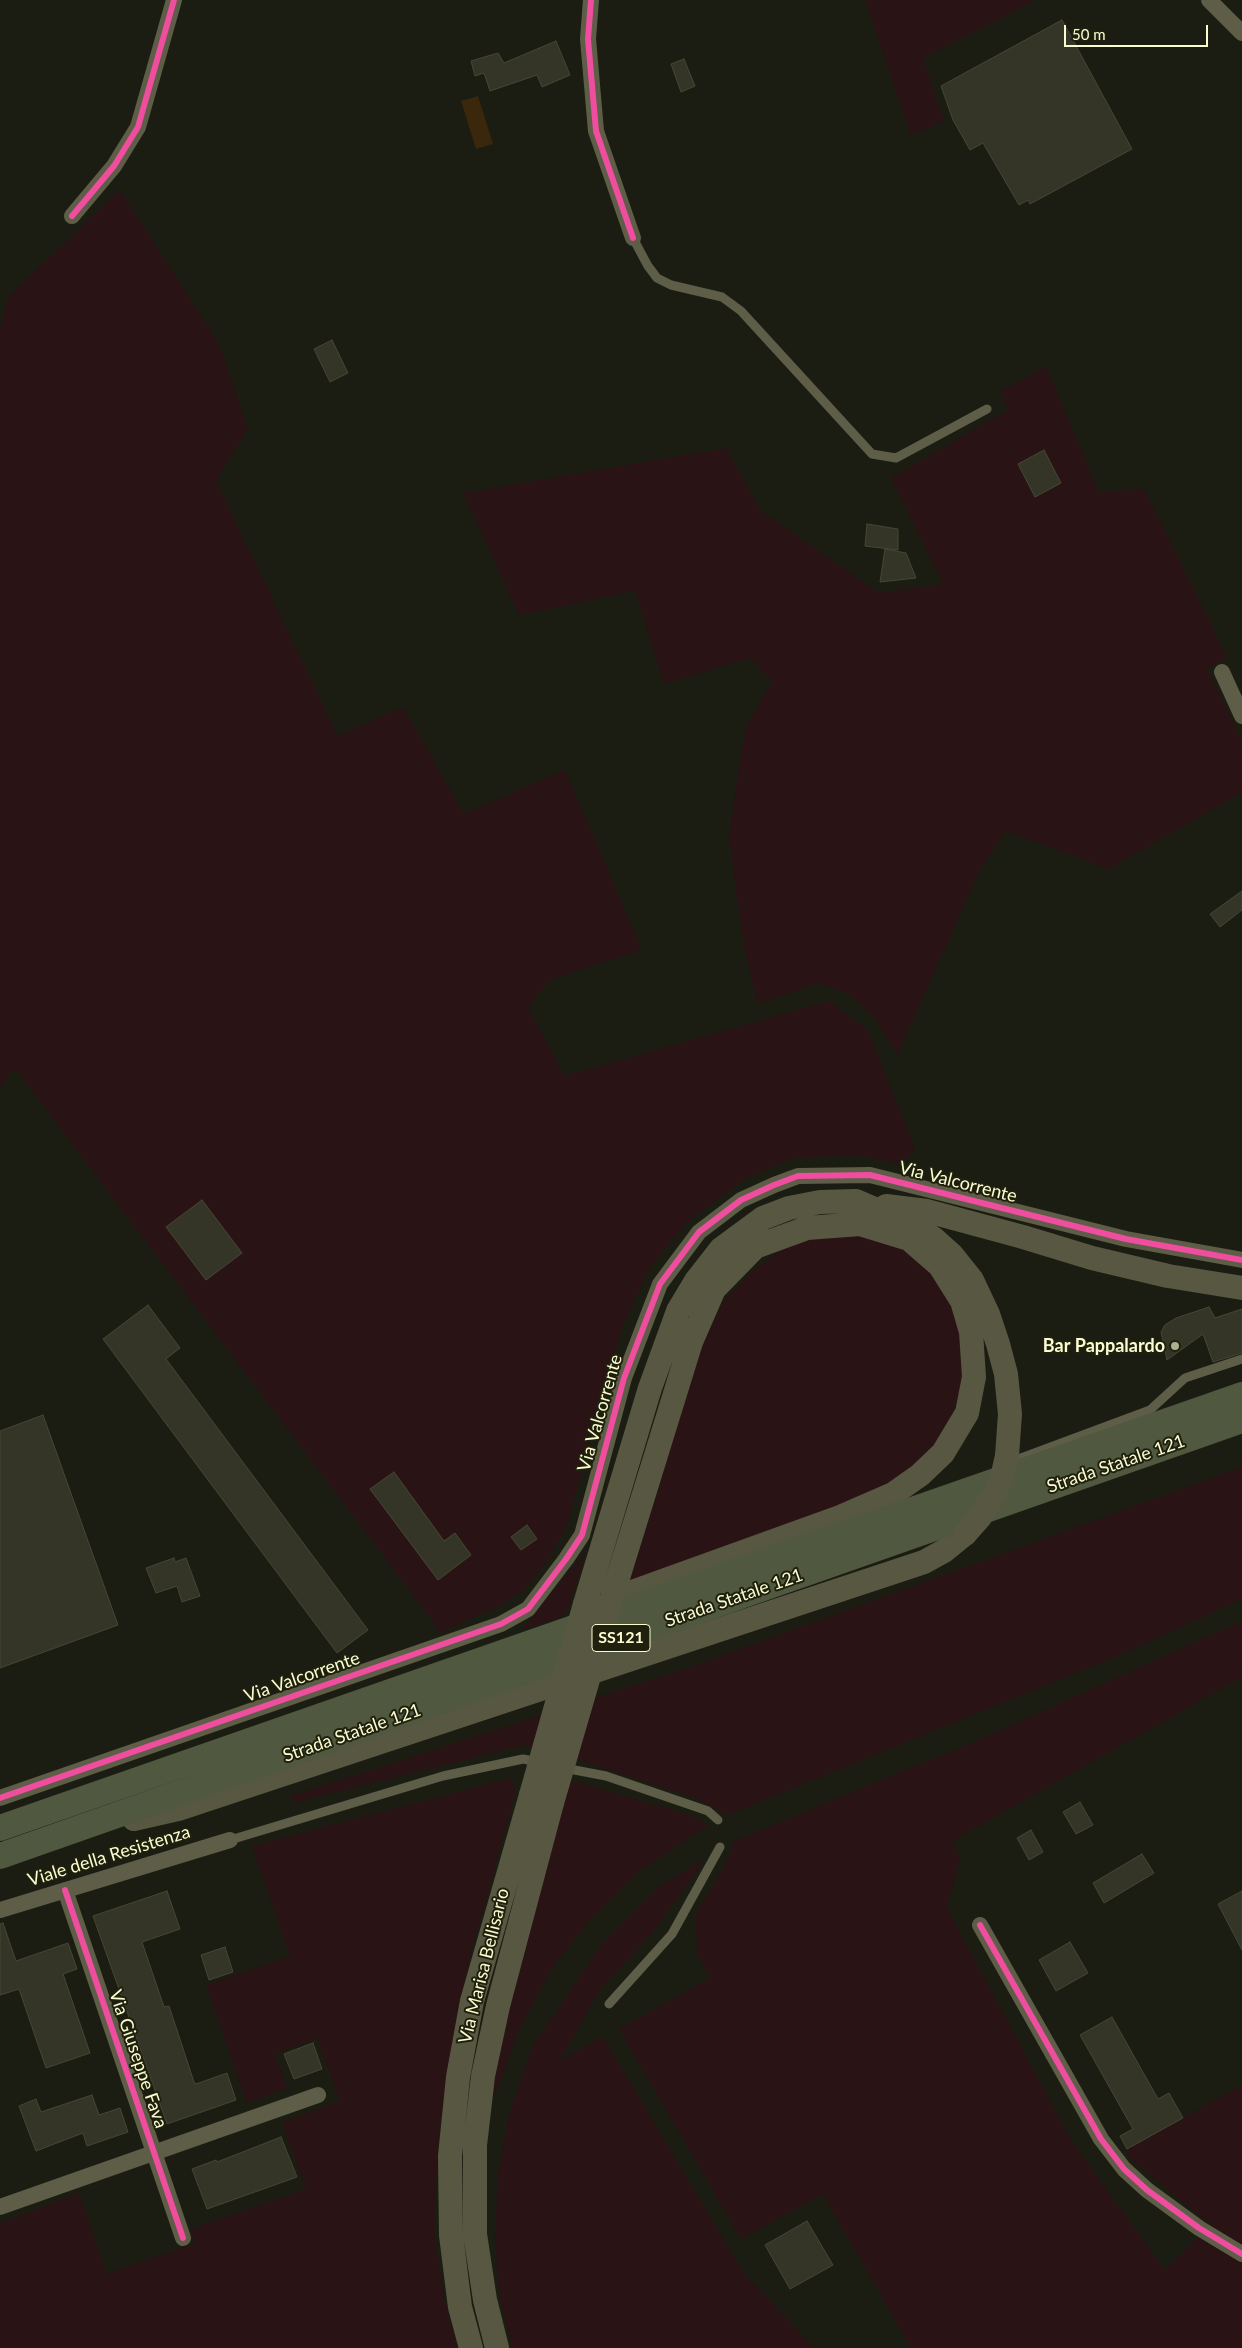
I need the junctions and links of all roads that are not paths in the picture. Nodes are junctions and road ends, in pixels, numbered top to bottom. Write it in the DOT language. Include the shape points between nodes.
graph roads {
  1 [pos="174,0"];
  2 [pos="591,0"];
  3 [pos="1209,0"];
  4 [pos="1242,32"];
  5 [pos="72,216"];
  6 [pos="633,238"];
  7 [pos="987,408"];
  8 [pos="1222,672"];
  9 [pos="1242,716"];
  10 [pos="856,1201"];
  11 [pos="1242,1260"];
  12 [pos="1242,1288"];
  13 [pos="1242,1359"];
  14 [pos="1242,1395"];
  15 [pos="1242,1420"];
  16 [pos="990,1472"];
  17 [pos="562,1632"];
  18 [pos="0,1798"];
  19 [pos="718,1820"];
  20 [pos="0,1828"];
  21 [pos="230,1840"];
  22 [pos="38,1843"];
  23 [pos="720,1847"];
  24 [pos="0,1856"];
  25 [pos="65,1890"];
  26 [pos="0,1910"];
  27 [pos="980,1925"];
  28 [pos="610,2004"];
  29 [pos="318,2095"];
  30 [pos="154,2153"];
  31 [pos="0,2207"];
  32 [pos="183,2238"];
  33 [pos="1242,2254"];
  34 [pos="472,2348"];
  35 [pos="497,2348"];
  1 -- 5 [label="street" via="138,126 114,166"];
  2 -- 6 [label="street" via="588,39 596,131"];
  3 -- 4 [label="street"];
  6 -- 7 [label="lane" via="657,278 671,285 722,296 740,310 872,454 896,458"];
  8 -- 9 [label="street"];
  10 -- 12 [label="main road, Via Marisa Bellisario" via="926,1211 1092,1258 1168,1276"];
  10 -- 16 [label="main road" via="934,1238 972,1280 988,1314 1006,1374 1010,1414"];
  10 -- 34 [label="main road, Via Marisa Bellisario, bridge" via="820,1202 789,1208 763,1218 722,1250 696,1281 678,1311 650,1388 472,2001 450,2156 451,2235 460,2307"];
  11 -- 18 [label="street, Via Valcorrente" via="1126,1239 870,1175 798,1176 774,1185 741,1200 699,1232 660,1284 624,1378 582,1535 528,1609 501,1624"];
  13 -- 16 [label="lane" via="1185,1378 1150,1410"];
  14 -- 16 [label="main road, Strada Statale 121 / SS121"];
  15 -- 22 [label="main road, Strada Statale 121 / SS121"];
  16 -- 17 [label="main road, Strada Statale 121 / SS121"];
  16 -- 22 [label="main road, bridge" via="1002,1478 980,1517 965,1534 924,1562 178,1809"];
  17 -- 20 [label="main road, Strada Statale 121 / SS121"];
  17 -- 35 [label="main road, Via Marisa Bellisario, bridge" via="632,1592 840,1517 893,1494 937,1459 967,1413 974,1377 971,1332 962,1301 940,1266 909,1239 860,1224 807,1228 755,1247 714,1289 691,1342 613,1594 552,1803 483,2076 475,2145 475,2234 485,2300"];
  19 -- 21 [label="lane" via="708,1811 606,1776 523,1759 443,1776"];
  21 -- 25 [label="street, Viale della Resistenza"];
  22 -- 24 [label="main road, Strada Statale 121 / SS121"];
  23 -- 28 [label="lane" via="672,1934"];
  25 -- 26 [label="street, Viale della Resistenza"];
  25 -- 30 [label="street, Via Giuseppe Fava"];
  27 -- 33 [label="street" via="1101,2139 1118,2161 1147,2190"];
  29 -- 30 [label="street"];
  30 -- 31 [label="street"];
  30 -- 32 [label="street, Via Giuseppe Fava"];
}
